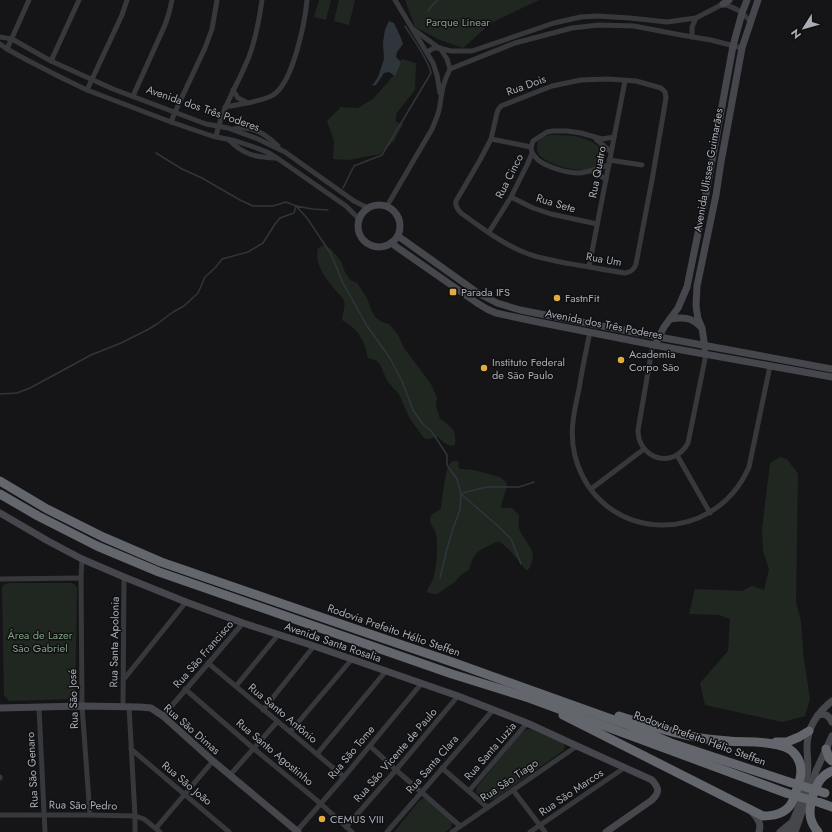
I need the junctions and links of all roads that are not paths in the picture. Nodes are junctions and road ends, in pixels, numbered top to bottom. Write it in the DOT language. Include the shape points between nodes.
graph roads {
  1 [pos="30,0"];
  2 [pos="79,0"];
  3 [pos="127,0"];
  4 [pos="172,0"];
  5 [pos="217,0"];
  6 [pos="262,0"];
  7 [pos="307,0"];
  8 [pos="395,0"];
  9 [pos="747,0"];
  10 [pos="758,0"];
  11 [pos="726,2"];
  12 [pos="742,13"];
  13 [pos="696,18"];
  14 [pos="750,21"];
  15 [pos="413,29"];
  16 [pos="0,37"];
  17 [pos="692,37"];
  18 [pos="12,39"];
  19 [pos="0,44"];
  20 [pos="733,46"];
  21 [pos="440,48"];
  22 [pos="742,48"];
  23 [pos="7,49"];
  24 [pos="426,52"];
  25 [pos="51,61"];
  26 [pos="450,69"];
  27 [pos="92,80"];
  28 [pos="624,81"];
  29 [pos="87,90"];
  30 [pos="233,90"];
  31 [pos="665,92"];
  32 [pos="133,96"];
  33 [pos="441,98"];
  34 [pos="247,102"];
  35 [pos="225,107"];
  36 [pos="175,112"];
  37 [pos="171,122"];
  38 [pos="218,126"];
  39 [pos="231,129"];
  40 [pos="238,132"];
  41 [pos="252,136"];
  42 [pos="216,137"];
  43 [pos="594,137"];
  44 [pos="614,137"];
  45 [pos="491,139"];
  46 [pos="229,140"];
  47 [pos="236,141"];
  48 [pos="248,145"];
  49 [pos="274,146"];
  50 [pos="281,149"];
  51 [pos="531,150"];
  52 [pos="611,152"];
  53 [pos="270,154"];
  54 [pos="277,158"];
  55 [pos="538,160"];
  56 [pos="528,163"];
  57 [pos="609,163"];
  58 [pos="642,164"];
  59 [pos="591,171"];
  60 [pos="606,179"];
  61 [pos="511,197"];
  62 [pos="456,205"];
  63 [pos="387,206"];
  64 [pos="368,208"];
  65 [pos="359,219"];
  66 [pos="597,224"];
  67 [pos="489,232"];
  68 [pos="398,236"];
  69 [pos="391,243"];
  70 [pos="589,267"];
  71 [pos="670,319"];
  72 [pos="702,328"];
  73 [pos="590,332"];
  74 [pos="659,337"];
  75 [pos="654,345"];
  76 [pos="706,345"];
  77 [pos="705,355"];
  78 [pos="770,366"];
  79 [pos="832,369"];
  80 [pos="832,377"];
  81 [pos="644,449"];
  82 [pos="677,455"];
  83 [pos="0,481"];
  84 [pos="591,489"];
  85 [pos="0,494"];
  86 [pos="710,513"];
  87 [pos="0,514"];
  88 [pos="82,558"];
  89 [pos="124,577"];
  90 [pos="81,578"];
  91 [pos="0,579"];
  92 [pos="186,602"];
  93 [pos="243,623"];
  94 [pos="278,635"];
  95 [pos="314,646"];
  96 [pos="352,659"];
  97 [pos="208,663"];
  98 [pos="386,671"];
  99 [pos="124,679"];
  100 [pos="421,684"];
  101 [pos="236,686"];
  102 [pos="185,689"];
  103 [pos="530,694"];
  104 [pos="458,696"];
  105 [pos="832,701"];
  106 [pos="82,706"];
  107 [pos="126,706"];
  108 [pos="0,708"];
  109 [pos="40,708"];
  110 [pos="263,710"];
  111 [pos="493,710"];
  112 [pos="163,716"];
  113 [pos="818,716"];
  114 [pos="277,722"];
  115 [pos="832,722"];
  116 [pos="527,723"];
  117 [pos="832,729"];
  118 [pos="809,731"];
  119 [pos="290,732"];
  120 [pos="832,737"];
  121 [pos="751,742"];
  122 [pos="370,746"];
  123 [pos="577,746"];
  124 [pos="253,748"];
  125 [pos="131,749"];
  126 [pos="826,749"];
  127 [pos="317,754"];
  128 [pos="214,761"];
  129 [pos="832,761"];
  130 [pos="442,768"];
  131 [pos="624,768"];
  132 [pos="396,770"];
  133 [pos="832,771"];
  134 [pos="230,775"];
  135 [pos="344,777"];
  136 [pos="513,790"];
  137 [pos="469,791"];
  138 [pos="421,792"];
  139 [pos="829,794"];
  140 [pos="186,795"];
  141 [pos="320,803"];
  142 [pos="832,806"];
  143 [pos="487,807"];
  144 [pos="750,810"];
  145 [pos="0,815"];
  146 [pos="44,815"];
  147 [pos="90,815"];
  148 [pos="135,816"];
  149 [pos="794,820"];
  150 [pos="540,825"];
  151 [pos="460,826"];
  152 [pos="346,827"];
  153 [pos="158,830"];
  154 [pos="44,832"];
  155 [pos="135,832"];
  156 [pos="229,832"];
  157 [pos="297,832"];
  158 [pos="352,832"];
  159 [pos="387,832"];
  160 [pos="452,832"];
  161 [pos="530,832"];
  162 [pos="545,832"];
  163 [pos="606,832"];
  164 [pos="759,832"];
  165 [pos="780,832"];
  166 [pos="788,832"];
  167 [pos="795,832"];
  168 [pos="818,832"];
  1 -- 18 [label="street"];
  2 -- 25 [label="street"];
  3 -- 27 [label="street"];
  4 -- 32 [label="street" via="165,25"];
  5 -- 36 [label="street" via="212,29 205,48"];
  6 -- 30 [label="street" via="254,43 246,66"];
  7 -- 34 [label="street" via="302,32 286,80 273,95"];
  8 -- 15 [label="street"];
  9 -- 12 [label="street, Avenida Ulisses Guimarães"];
  10 -- 14 [label="street, Avenida Ulisses Guimarães"];
  11 -- 12 [label="street"];
  11 -- 13 [label="street"];
  12 -- 14 [label="street"];
  12 -- 20 [label="street, Avenida Ulisses Guimarães"];
  13 -- 17 [label="street" via="692,27"];
  13 -- 21 [label="street" via="667,22 581,17 554,23 472,51"];
  14 -- 22 [label="street, Avenida Ulisses Guimarães"];
  15 -- 21 [label="street"];
  15 -- 24 [label="street"];
  16 -- 18 [label="street, Avenida dos Três Poderes"];
  17 -- 20 [label="street"];
  17 -- 26 [label="street" via="634,26 579,27 515,43"];
  18 -- 23 [label="street"];
  18 -- 25 [label="street, Avenida dos Três Poderes"];
  19 -- 23 [label="street, Avenida dos Três Poderes"];
  20 -- 22 [label="street"];
  20 -- 71 [label="street, Avenida Ulisses Guimarães" via="687,287"];
  21 -- 24 [label="street"];
  21 -- 26 [label="street"];
  22 -- 72 [label="street, Avenida Ulisses Guimarães" via="697,286 696,306"];
  23 -- 29 [label="street, Avenida dos Três Poderes"];
  24 -- 33 [label="street" via="436,68"];
  25 -- 27 [label="street, Avenida dos Três Poderes"];
  26 -- 33 [label="street" via="444,81"];
  27 -- 29 [label="street"];
  27 -- 32 [label="street, Avenida dos Três Poderes"];
  28 -- 31 [label="street, Rua Dois" via="636,81 661,88"];
  28 -- 44 [label="street, Rua Quatro"];
  28 -- 45 [label="street, Rua Dois" via="581,80 552,86 505,104 498,110"];
  29 -- 37 [label="street, Avenida dos Três Poderes"];
  30 -- 34 [label="street" via="239,100"];
  30 -- 35 [label="street"];
  31 -- 70 [label="street, Rua Um" via="652,180 635,267 626,273"];
  32 -- 36 [label="street, Avenida dos Três Poderes"];
  33 -- 63 [label="street" via="432,129"];
  34 -- 35 [label="street"];
  35 -- 38 [label="street"];
  36 -- 37 [label="street"];
  36 -- 38 [label="street, Avenida dos Três Poderes"];
  37 -- 42 [label="street, Avenida dos Três Poderes"];
  38 -- 39 [label="street, Avenida dos Três Poderes"];
  38 -- 42 [label="street"];
  39 -- 40 [label="street, Avenida dos Três Poderes"];
  39 -- 50 [label="street" via="246,128 257,131"];
  40 -- 41 [label="street, Avenida dos Três Poderes"];
  40 -- 47 [label="street"];
  41 -- 48 [label="street"];
  41 -- 49 [label="street, Avenida dos Três Poderes"];
  42 -- 46 [label="street, Avenida dos Três Poderes"];
  43 -- 44 [label="street, Rua Cinco"];
  43 -- 51 [label="street, Rua Cinco" via="567,131 547,132 533,141"];
  43 -- 52 [label="street, Rua Cinco"];
  44 -- 52 [label="street, Rua Quatro"];
  45 -- 51 [label="street"];
  45 -- 62 [label="street, Rua Dois" via="459,195"];
  46 -- 47 [label="street, Avenida dos Três Poderes"];
  46 -- 54 [label="street" via="241,151"];
  47 -- 48 [label="street, Avenida dos Três Poderes"];
  48 -- 53 [label="street, Avenida dos Três Poderes"];
  49 -- 50 [label="street, Avenida dos Três Poderes"];
  49 -- 53 [label="street"];
  50 -- 64 [label="street, Avenida dos Três Poderes" via="354,201"];
  51 -- 55 [label="street"];
  51 -- 56 [label="street, Rua Cinco"];
  52 -- 57 [label="street, Rua Quatro"];
  53 -- 54 [label="street, Avenida dos Três Poderes"];
  54 -- 65 [label="street, Avenida dos Três Poderes" via="346,206"];
  55 -- 56 [label="street"];
  55 -- 59 [label="street" via="561,171"];
  56 -- 61 [label="street, Rua Cinco"];
  57 -- 58 [label="street"];
  57 -- 59 [label="street"];
  57 -- 60 [label="street, Rua Quatro"];
  59 -- 60 [label="street"];
  60 -- 66 [label="street, Rua Quatro"];
  61 -- 66 [label="street, Rua Sete" via="551,214"];
  61 -- 67 [label="street, Rua Cinco"];
  62 -- 67 [label="street, Rua Um" via="460,213"];
  63 -- 64 [label="street"];
  63 -- 68 [label="street" via="398,216"];
  64 -- 65 [label="street"];
  65 -- 69 [label="street" via="359,232 367,242 379,247"];
  66 -- 70 [label="street, Rua Quatro"];
  67 -- 70 [label="street, Rua Um" via="509,245 534,256"];
  68 -- 69 [label="street"];
  68 -- 74 [label="street, Avenida dos Três Poderes" via="478,293 497,303 520,310"];
  69 -- 73 [label="street, Avenida dos Três Poderes" via="487,309 507,316"];
  71 -- 72 [label="street" via="688,318"];
  71 -- 74 [label="street, Avenida Ulisses Guimarães"];
  72 -- 76 [label="street, Avenida Ulisses Guimarães"];
  73 -- 75 [label="street, Avenida dos Três Poderes"];
  73 -- 84 [label="street" via="572,431 576,462"];
  74 -- 75 [label="street, Avenida Ulisses Guimarães"];
  74 -- 76 [label="street, Avenida dos Três Poderes"];
  75 -- 77 [label="street, Avenida dos Três Poderes"];
  75 -- 81 [label="street" via="638,430 638,438"];
  76 -- 77 [label="street, Avenida Ulisses Guimarães"];
  76 -- 79 [label="street, Avenida dos Três Poderes"];
  77 -- 78 [label="street, Avenida dos Três Poderes"];
  77 -- 82 [label="street" via="689,440 686,447"];
  78 -- 80 [label="street, Avenida dos Três Poderes"];
  78 -- 86 [label="street" via="749,467 732,495"];
  81 -- 82 [label="street" via="661,458"];
  81 -- 84 [label="street"];
  82 -- 86 [label="street"];
  83 -- 103 [label="highway, Rodovia Prefeito Hélio Steffen" via="47,509 161,562"];
  84 -- 86 [label="street" via="614,510 627,518 642,522 675,525"];
  85 -- 103 [label="highway, Rodovia Prefeito Hélio Steffen" via="97,546 159,572 445,671"];
  87 -- 88 [label="street, Avenida Santa Rosalia"];
  88 -- 89 [label="street, Avenida Santa Rosalia"];
  88 -- 90 [label="street, Rua São José"];
  89 -- 92 [label="street, Avenida Santa Rosalia"];
  89 -- 99 [label="street, Rua Santa Apolonia"];
  90 -- 91 [label="street"];
  90 -- 106 [label="street, Rua São José"];
  92 -- 93 [label="street, Avenida Santa Rosalia"];
  92 -- 99 [label="street"];
  93 -- 94 [label="street, Avenida Santa Rosalia"];
  93 -- 97 [label="street, Rua São Francisco"];
  94 -- 95 [label="street, Avenida Santa Rosalia"];
  94 -- 101 [label="street"];
  95 -- 96 [label="street, Avenida Santa Rosalia"];
  95 -- 110 [label="street"];
  96 -- 98 [label="street, Avenida Santa Rosalia"];
  96 -- 119 [label="street"];
  97 -- 101 [label="street, Rua Santo Antônio"];
  97 -- 102 [label="street, Rua São Francisco"];
  98 -- 100 [label="street, Avenida Santa Rosalia"];
  98 -- 127 [label="street"];
  99 -- 107 [label="street, Rua Santa Apolonia"];
  100 -- 104 [label="street, Avenida Santa Rosalia"];
  100 -- 122 [label="street, Rua São Tome"];
  101 -- 110 [label="street, Rua Santo Antônio"];
  102 -- 112 [label="street, Rua São Francisco"];
  102 -- 124 [label="street, Rua Santo Agostinho"];
  103 -- 121 [label="highway" via="581,703 659,729 706,739"];
  103 -- 139 [label="highway, Rodovia Prefeito Hélio Steffen, bridge"];
  103 -- 142 [label="highway, Rodovia Prefeito Hélio Steffen, bridge" via="786,793"];
  103 -- 144 [label="highway"];
  104 -- 111 [label="street, Avenida Santa Rosalia"];
  104 -- 132 [label="street, Rua São Vicente de Paulo"];
  105 -- 113 [label="street"];
  106 -- 107 [label="street, Rua São Dimas"];
  106 -- 109 [label="street, Rua São Dimas"];
  106 -- 147 [label="street, Rua São José"];
  107 -- 112 [label="street, Rua São Dimas" via="151,708"];
  107 -- 125 [label="street, Rua Santa Apolonia"];
  108 -- 109 [label="street, Rua São Dimas"];
  109 -- 146 [label="street, Rua São Genaro"];
  110 -- 114 [label="street, Rua Santo Antônio"];
  111 -- 116 [label="street, Avenida Santa Rosalia"];
  111 -- 130 [label="street, Rua Santa Clara"];
  112 -- 128 [label="street, Rua São Dimas"];
  113 -- 115 [label="street" via="829,716"];
  113 -- 118 [label="street"];
  114 -- 119 [label="street, Rua Santo Antônio"];
  114 -- 124 [label="street"];
  116 -- 123 [label="street, Avenida Santa Rosalia"];
  116 -- 137 [label="street, Rua Santa Luzia"];
  117 -- 120 [label="street"];
  118 -- 121 [label="highway" via="787,742"];
  118 -- 149 [label="street" via="806,784"];
  119 -- 127 [label="street, Rua Santo Antônio"];
  120 -- 126 [label="street"];
  121 -- 144 [label="highway" via="780,746 792,751 799,762 801,775 792,804 784,812 763,816"];
  122 -- 132 [label="street"];
  122 -- 135 [label="street, Rua São Tome"];
  123 -- 131 [label="street, Avenida Santa Rosalia"];
  123 -- 136 [label="street, Rua São Tiago"];
  124 -- 134 [label="street"];
  124 -- 141 [label="street, Rua Santo Agostinho"];
  125 -- 140 [label="street, Rua São João"];
  125 -- 148 [label="street, Rua Santa Apolonia"];
  126 -- 129 [label="highway"];
  126 -- 167 [label="street"];
  127 -- 135 [label="street, Rua Santo Antônio"];
  128 -- 134 [label="street, Rua São Dimas"];
  128 -- 140 [label="street"];
  130 -- 137 [label="street"];
  130 -- 138 [label="street, Rua Santa Clara"];
  131 -- 150 [label="street, Rua São Marcos"];
  131 -- 163 [label="street, Avenida Santa Rosalia" via="652,780 658,790 657,796"];
  132 -- 138 [label="street"];
  132 -- 152 [label="street, Rua São Vicente de Paulo"];
  133 -- 168 [label="highway" via="822,777 817,784 809,806 813,826"];
  134 -- 157 [label="street, Rua São Dimas"];
  135 -- 141 [label="street, Rua São Tome"];
  136 -- 143 [label="street, Rua São Tiago"];
  136 -- 150 [label="street"];
  137 -- 143 [label="street"];
  138 -- 151 [label="street"];
  138 -- 159 [label="street, Rua Santa Clara"];
  140 -- 153 [label="street"];
  140 -- 156 [label="street, Rua São João"];
  141 -- 152 [label="street, Rua Santo Agostinho"];
  141 -- 157 [label="street, Rua São Tome"];
  143 -- 151 [label="street, Rua São Tiago"];
  144 -- 164 [label="street" via="759,822"];
  145 -- 146 [label="street, Rua São Pedro"];
  146 -- 147 [label="street, Rua São Pedro"];
  146 -- 154 [label="street, Rua São Genaro"];
  147 -- 148 [label="street, Rua São Pedro"];
  148 -- 153 [label="street, Rua São Pedro" via="144,819"];
  148 -- 155 [label="street, Rua Santa Apolonia"];
  149 -- 165 [label="street"];
  149 -- 166 [label="street"];
  150 -- 161 [label="street, Rua São Marcos"];
  150 -- 162 [label="street"];
  151 -- 160 [label="street, Rua São Tiago"];
  152 -- 158 [label="street, Rua Santo Agostinho"];
}
